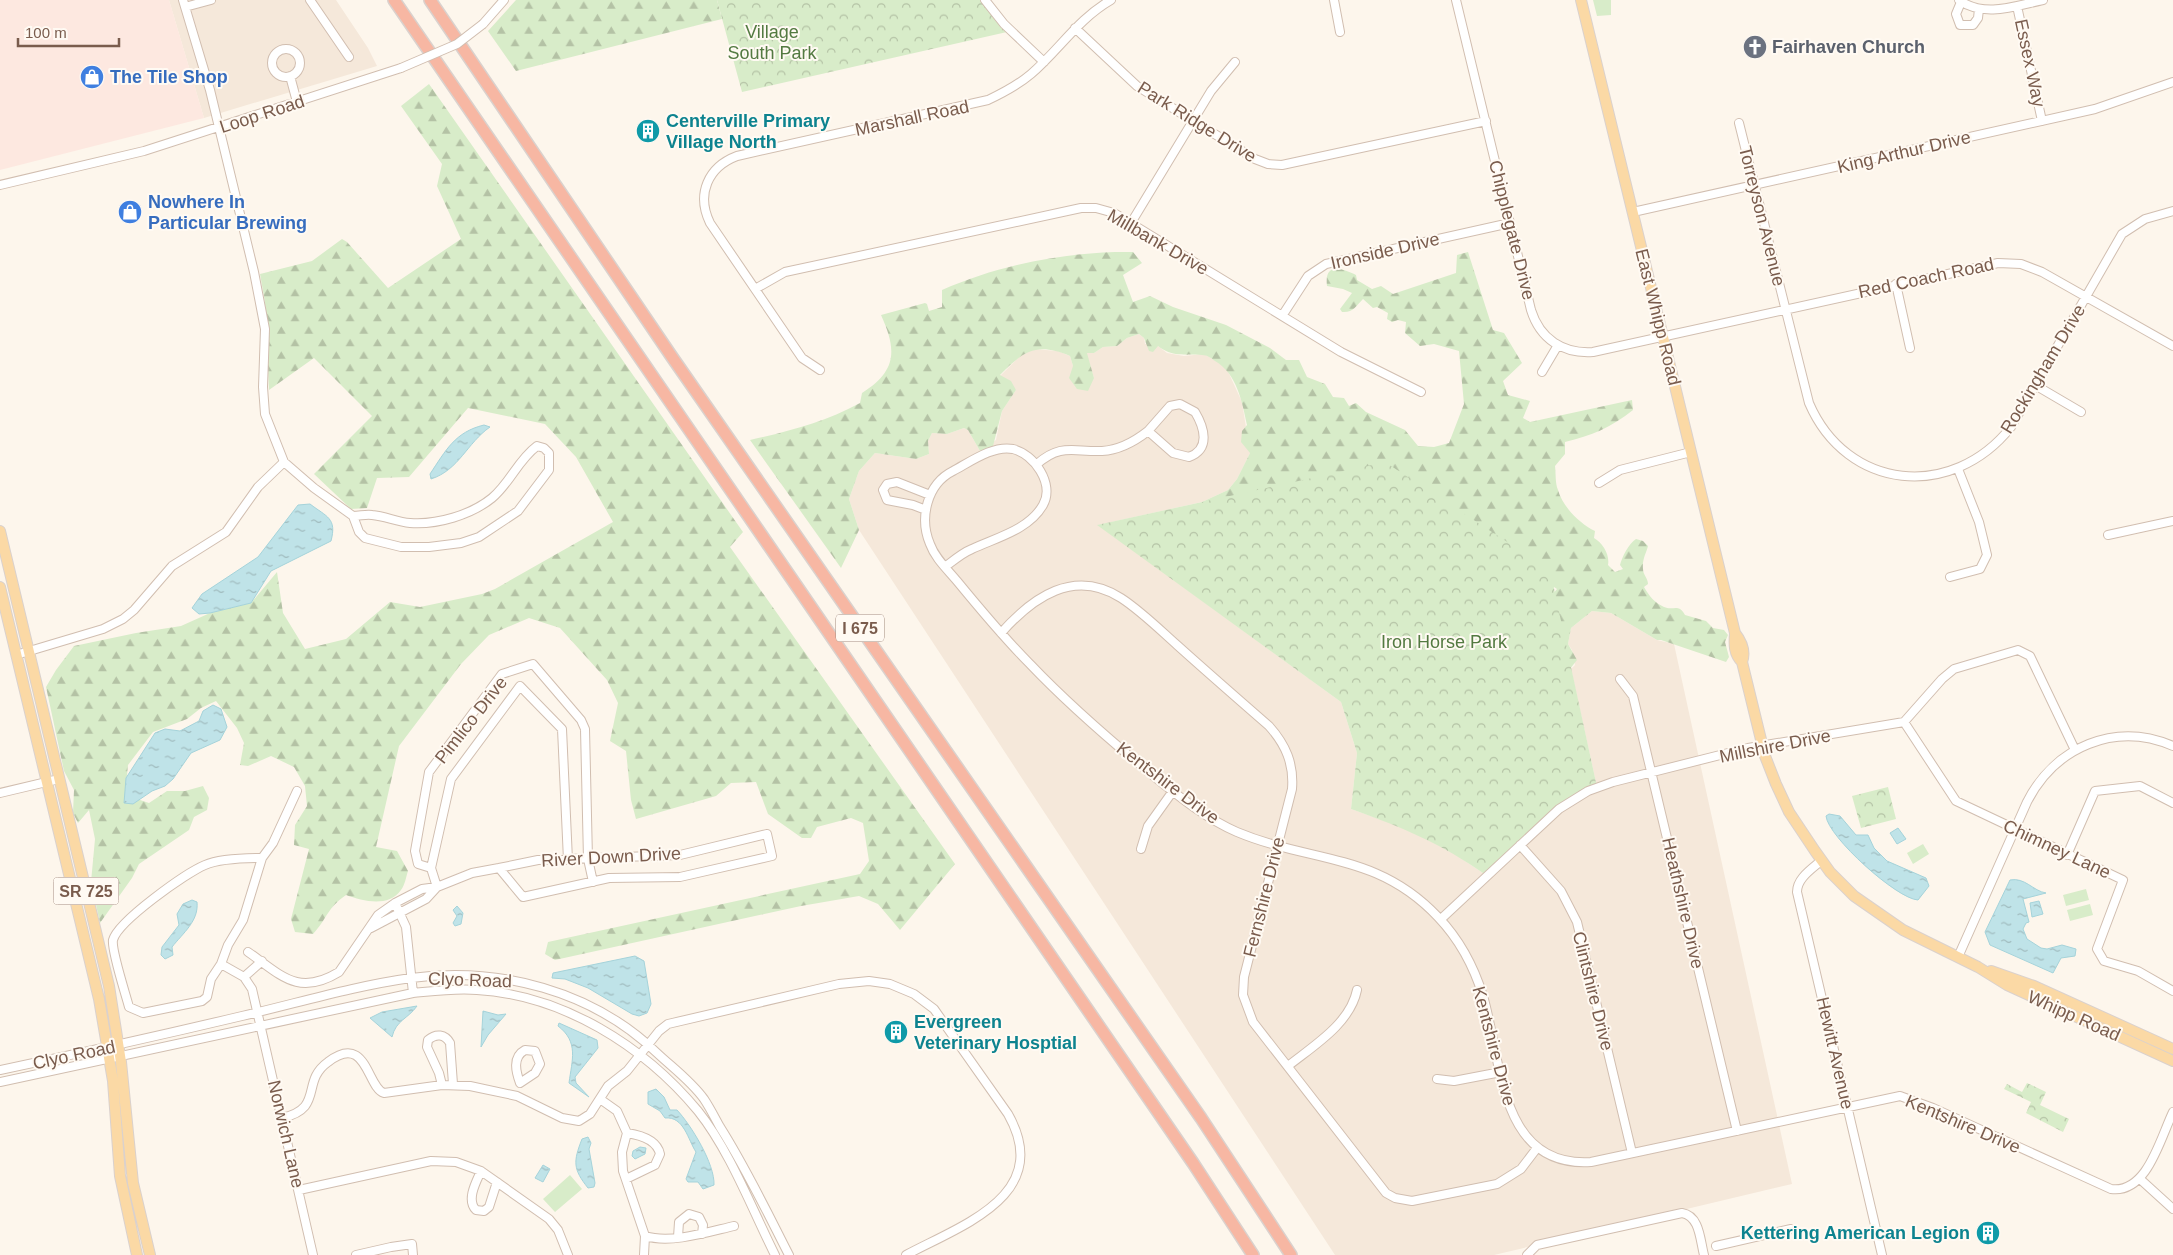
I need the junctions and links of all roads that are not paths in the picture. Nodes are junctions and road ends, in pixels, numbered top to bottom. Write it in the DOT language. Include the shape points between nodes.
graph roads {
  1 [pos="210,0"];
  2 [pos="310,0"];
  3 [pos="394,0"];
  4 [pos="430,0"];
  5 [pos="504,0"];
  6 [pos="986,0"];
  7 [pos="1111,0"];
  8 [pos="1334,0"];
  9 [pos="1456,0"];
  10 [pos="1581,0"];
  11 [pos="2043,0"];
  12 [pos="1960,1"];
  13 [pos="184,4"];
  14 [pos="2017,6"];
  15 [pos="1979,9"];
  16 [pos="1075,28"];
  17 [pos="1340,32"];
  18 [pos="349,57"];
  19 [pos="1044,62"];
  20 [pos="1235,62"];
  21 [pos="290,76"];
  22 [pos="2173,82"];
  23 [pos="296,102"];
  24 [pos="1193,120"];
  25 [pos="1486,121"];
  26 [pos="2042,121"];
  27 [pos="1739,123"];
  28 [pos="218,128"];
  29 [pos="1754,185"];
  30 [pos="0,186"];
  31 [pos="2173,211"];
  32 [pos="1633,212"];
  33 [pos="1131,223"];
  34 [pos="1510,223"];
  35 [pos="1896,284"];
  36 [pos="755,289"];
  37 [pos="2086,296"];
  38 [pos="1785,308"];
  39 [pos="1282,316"];
  40 [pos="1663,335"];
  41 [pos="1558,345"];
  42 [pos="2173,346"];
  43 [pos="1910,348"];
  44 [pos="820,370"];
  45 [pos="1542,372"];
  46 [pos="2035,385"];
  47 [pos="1421,392"];
  48 [pos="2081,412"];
  49 [pos="1148,431"];
  50 [pos="1691,452"];
  51 [pos="284,462"];
  52 [pos="1036,464"];
  53 [pos="1958,469"];
  54 [pos="1599,483"];
  55 [pos="930,495"];
  56 [pos="926,510"];
  57 [pos="354,516"];
  58 [pos="2173,521"];
  59 [pos="0,532"];
  60 [pos="2108,535"];
  61 [pos="945,567"];
  62 [pos="1950,577"];
  63 [pos="0,587"];
  64 [pos="1001,633"];
  65 [pos="30,652"];
  66 [pos="16,655"];
  67 [pos="1620,679"];
  68 [pos="1904,722"];
  69 [pos="1762,746"];
  70 [pos="2173,746"];
  71 [pos="2075,750"];
  72 [pos="1652,773"];
  73 [pos="59,779"];
  74 [pos="46,783"];
  75 [pos="297,791"];
  76 [pos="1173,792"];
  77 [pos="0,793"];
  78 [pos="2173,803"];
  79 [pos="2015,830"];
  80 [pos="1278,844"];
  81 [pos="1520,845"];
  82 [pos="1140,849"];
  83 [pos="2067,854"];
  84 [pos="262,858"];
  85 [pos="588,859"];
  86 [pos="568,860"];
  87 [pos="1822,860"];
  88 [pos="431,868"];
  89 [pos="499,868"];
  90 [pos="593,882"];
  91 [pos="437,887"];
  92 [pos="88,898"];
  93 [pos="75,902"];
  94 [pos="396,903"];
  95 [pos="400,914"];
  96 [pos="1441,919"];
  97 [pos="371,928"];
  98 [pos="248,952"];
  99 [pos="1958,957"];
  100 [pos="262,961"];
  101 [pos="221,964"];
  102 [pos="1978,967"];
  103 [pos="244,977"];
  104 [pos="412,978"];
  105 [pos="2173,989"];
  106 [pos="1357,990"];
  107 [pos="413,993"];
  108 [pos="259,1012"];
  109 [pos="261,1024"];
  110 [pos="649,1043"];
  111 [pos="119,1045"];
  112 [pos="108,1048"];
  113 [pos="2173,1049"];
  114 [pos="639,1056"];
  115 [pos="115,1058"];
  116 [pos="2173,1061"];
  117 [pos="1288,1066"];
  118 [pos="0,1070"];
  119 [pos="1501,1072"];
  120 [pos="1437,1079"];
  121 [pos="0,1082"];
  122 [pos="453,1084"];
  123 [pos="520,1084"];
  124 [pos="442,1085"];
  125 [pos="517,1096"];
  126 [pos="600,1099"];
  127 [pos="1848,1106"];
  128 [pos="2173,1112"];
  129 [pos="282,1118"];
  130 [pos="1737,1131"];
  131 [pos="627,1133"];
  132 [pos="1537,1148"];
  133 [pos="1632,1154"];
  134 [pos="481,1171"];
  135 [pos="626,1179"];
  136 [pos="2140,1179"];
  137 [pos="497,1182"];
  138 [pos="299,1190"];
  139 [pos="2173,1209"];
  140 [pos="734,1226"];
  141 [pos="1791,1228"];
  142 [pos="702,1234"];
  143 [pos="645,1236"];
  144 [pos="678,1237"];
  145 [pos="1716,1246"];
  146 [pos="1528,1253"];
  147 [pos="137,1255"];
  148 [pos="150,1255"];
  149 [pos="313,1255"];
  150 [pos="356,1255"];
  151 [pos="413,1255"];
  152 [pos="568,1255"];
  153 [pos="644,1255"];
  154 [pos="775,1255"];
  155 [pos="789,1255"];
  156 [pos="906,1255"];
  157 [pos="1253,1255"];
  158 [pos="1291,1255"];
  159 [pos="1704,1255"];
  160 [pos="1882,1255"];
  1 -- 13 [label="street"];
  2 -- 18 [label="street"];
  3 -- 157 [label="highway, I 675" via="1188,1154"];
  4 -- 158 [label="highway, I 675" via="672,357 1201,1118"];
  5 -- 23 [label="street, Loop Road, bridge" via="484,24 457,44 401,68"];
  6 -- 19 [label="street" via="1004,24"];
  7 -- 16 [label="street, Marshall Road"];
  8 -- 17 [label="street"];
  9 -- 25 [label="street, Chipplegate Drive"];
  10 -- 32 [label="main road, East Whipp Road"];
  11 -- 14 [label="street"];
  12 -- 15 [label="street"];
  12 -- 15 [label="street" via="1956,18 1964,27 1976,22"];
  13 -- 28 [label="street"];
  14 -- 15 [label="street"];
  14 -- 26 [label="street, Essex Way"];
  16 -- 19 [label="street, Marshall Road"];
  16 -- 24 [label="street, Park Ridge Drive" via="1126,78"];
  19 -- 36 [label="street, Marshall Road" via="1004,93 970,106 737,156 722,164 713,172 706,186 704,209"];
  20 -- 24 [label="street"];
  21 -- 23 [label="street"];
  22 -- 26 [label="street, King Arthur Drive" via="2107,106"];
  23 -- 28 [label="street, Loop Road"];
  24 -- 25 [label="street, Park Ridge Drive" via="1255,158 1275,165"];
  24 -- 33 [label="street"];
  25 -- 34 [label="street, Chipplegate Drive"];
  26 -- 29 [label="street, King Arthur Drive"];
  27 -- 29 [label="street, Torreyson Avenue"];
  28 -- 30 [label="street, Loop Road" via="126,156"];
  28 -- 51 [label="street" via="232,175 263,315 265,414"];
  29 -- 32 [label="street, King Arthur Drive"];
  29 -- 38 [label="street, Torreyson Avenue"];
  31 -- 37 [label="street, Rockingham Drive" via="2145,219 2122,234"];
  32 -- 40 [label="main road, East Whipp Road"];
  33 -- 36 [label="street, Millbank Drive" via="1106,210 1081,208 785,272"];
  33 -- 39 [label="street, Millbank Drive"];
  34 -- 39 [label="street, Ironside Drive" via="1326,264 1308,276"];
  34 -- 41 [label="street, Chipplegate Drive" via="1534,318 1545,336"];
  35 -- 37 [label="street, Red Coach Road" via="1983,265 2009,263 2042,272"];
  35 -- 38 [label="street, Red Coach Road"];
  35 -- 43 [label="street"];
  36 -- 44 [label="street, Marshall Road" via="802,358"];
  37 -- 42 [label="street, Red Coach Road"];
  37 -- 46 [label="street, Rockingham Drive"];
  38 -- 40 [label="street, Red Coach Road"];
  38 -- 53 [label="street, Rockingham Drive" via="1809,403 1820,425 1835,443 1868,467 1892,474 1917,477"];
  39 -- 47 [label="street, Millbank Drive" via="1341,352"];
  40 -- 41 [label="street, Chipplegate Drive" via="1593,352 1573,351"];
  40 -- 50 [label="main road, East Whipp Road"];
  41 -- 45 [label="street"];
  46 -- 48 [label="street"];
  46 -- 53 [label="street, Rockingham Drive" via="1996,446"];
  49 -- 49 [label="street" via="1170,406 1180,404 1195,412 1204,438 1203,445 1196,454 1183,457 1173,453"];
  49 -- 52 [label="street" via="1121,447 1102,451 1064,449"];
  50 -- 54 [label="street" via="1620,470"];
  50 -- 69 [label="main road, East Whipp Road" via="1735,633 1744,649 1742,662"];
  51 -- 57 [label="street"];
  51 -- 65 [label="street" via="262,482 226,532 172,566 123,619 103,629"];
  52 -- 55 [label="street" via="1021,452 998,449 944,476"];
  52 -- 61 [label="street" via="1046,492 1041,508 1010,534 970,550"];
  53 -- 62 [label="street" via="1979,522 1987,555 1980,569"];
  55 -- 56 [label="street, Kentshire Drive"];
  55 -- 56 [label="street" via="895,482 887,484 883,490 887,500"];
  56 -- 61 [label="street, Kentshire Drive" via="928,541"];
  57 -- 57 [label="street" via="371,514 410,523 458,516 492,498 537,446 549,453 549,470 518,512 479,537 462,543 429,548 401,547 365,538 359,532"];
  58 -- 60 [label="street"];
  59 -- 65 [label="main road, SR 725"];
  61 -- 64 [label="street, Kentshire Drive"];
  63 -- 66 [label="main road, SR 725"];
  64 -- 76 [label="street, Kentshire Drive" via="1090,722"];
  64 -- 80 [label="street, Fernshire Drive" via="1034,601 1064,587 1100,588 1128,603 1269,726 1282,742 1290,760 1293,780"];
  65 -- 66 [label="street"];
  65 -- 73 [label="main road, SR 725"];
  66 -- 74 [label="main road, SR 725"];
  67 -- 72 [label="street, Heathshire Drive" via="1633,696"];
  68 -- 69 [label="street, Millshire Drive"];
  68 -- 71 [label="street" via="1954,669 2018,650 2030,656"];
  68 -- 79 [label="street, Chimney Lane" via="1956,801"];
  69 -- 72 [label="street, Millshire Drive"];
  69 -- 87 [label="main road, East Whipp Road" via="1769,770 1789,812"];
  70 -- 71 [label="street" via="2147,738 2122,736 2100,739"];
  71 -- 79 [label="street" via="2056,763 2039,781"];
  72 -- 81 [label="street, Millshire Drive" via="1597,787 1576,797"];
  72 -- 130 [label="street, Heathshire Drive"];
  73 -- 74 [label="street"];
  73 -- 92 [label="main road, SR 725"];
  74 -- 77 [label="street"];
  74 -- 93 [label="main road, SR 725"];
  75 -- 84 [label="street" via="273,843"];
  76 -- 80 [label="street, Kentshire Drive" via="1230,829"];
  76 -- 82 [label="street" via="1148,826"];
  78 -- 83 [label="street" via="2140,786 2095,791"];
  79 -- 83 [label="street, Chimney Lane"];
  79 -- 99 [label="street"];
  80 -- 96 [label="street, Kentshire Drive" via="1356,865 1387,878"];
  80 -- 117 [label="street, Fernshire Drive" via="1244,977 1243,995 1253,1022"];
  81 -- 96 [label="street, Millshire Drive"];
  81 -- 133 [label="street, Clintshire Drive" via="1561,891 1575,917"];
  83 -- 105 [label="street, Chimney Lane" via="2123,880 2097,948 2104,961 2138,971"];
  84 -- 101 [label="street" via="243,920"];
  84 -- 101 [label="street" via="206,865 149,901 113,940 129,1007 143,1014 207,998 211,979"];
  85 -- 86 [label="street, River Down Drive"];
  85 -- 88 [label="street, Pimlico Drive" via="585,729 533,664 502,674 429,772 415,851 418,864"];
  85 -- 90 [label="street, Pimlico Drive"];
  85 -- 90 [label="street, River Down Drive" via="680,855 767,834 772,856 680,877 609,878"];
  86 -- 88 [label="street, Pimlico Drive" via="562,729 520,686 451,779"];
  86 -- 89 [label="street, River Down Drive" via="538,860"];
  87 -- 99 [label="main road, Whipp Road" via="1840,882 1870,908 1903,930"];
  87 -- 127 [label="street, Hewitt Avenue" via="1803,878 1797,892"];
  88 -- 91 [label="street, Pimlico Drive"];
  89 -- 90 [label="street, River Down Drive" via="523,897"];
  89 -- 91 [label="street, River Down Drive" via="472,873"];
  91 -- 94 [label="street, River Down Drive" via="422,889"];
  91 -- 95 [label="street, River Down Drive" via="426,899"];
  92 -- 93 [label="main road"];
  92 -- 111 [label="main road, SR 725"];
  93 -- 112 [label="main road, SR 725"];
  94 -- 95 [label="street"];
  94 -- 97 [label="street, River Down Drive" via="378,915"];
  95 -- 97 [label="street, River Down Drive"];
  95 -- 104 [label="street" via="406,927"];
  96 -- 119 [label="street, Kentshire Drive" via="1476,976"];
  97 -- 100 [label="street, River Down Drive" via="339,972 331,977 297,984"];
  98 -- 100 [label="street, River Down Drive"];
  99 -- 102 [label="main road, Whipp Road"];
  100 -- 103 [label="street"];
  101 -- 103 [label="street"];
  102 -- 113 [label="main road, Whipp Road" via="2034,986"];
  102 -- 116 [label="main road, Whipp Road" via="2029,996"];
  103 -- 108 [label="street, Norwich Lane" via="252,989"];
  104 -- 107 [label="street"];
  104 -- 108 [label="street, Clyo Road"];
  104 -- 110 [label="street, Clyo Road" via="458,975 532,984 612,1017"];
  106 -- 117 [label="street" via="1344,1018"];
  107 -- 109 [label="street, Clyo Road"];
  107 -- 114 [label="street, Clyo Road" via="478,990 520,996 599,1026"];
  108 -- 109 [label="street, Norwich Lane"];
  108 -- 111 [label="street, Clyo Road"];
  109 -- 115 [label="street, Clyo Road"];
  109 -- 129 [label="street, Norwich Lane"];
  110 -- 114 [label="street"];
  110 -- 155 [label="street, Clyo Road" via="704,1100 738,1156"];
  110 -- 156 [label="street" via="659,1030 674,1022 856,982 890,984 929,1004 944,1020 1008,1114 1018,1136 1020,1158 1012,1186 993,1208"];
  111 -- 112 [label="street, Clyo Road"];
  111 -- 115 [label="main road, SR 725"];
  112 -- 115 [label="main road, SR 725"];
  112 -- 118 [label="street, Clyo Road"];
  114 -- 126 [label="street" via="608,1086"];
  114 -- 154 [label="street, Clyo Road" via="673,1084 698,1112 720,1145"];
  115 -- 121 [label="street, Clyo Road"];
  115 -- 147 [label="main road, SR 725" via="120,1176"];
  115 -- 148 [label="main road, SR 725" via="133,1182"];
  117 -- 132 [label="street, Fernshire Drive" via="1376,1183 1395,1198 1427,1200 1497,1184 1521,1169"];
  119 -- 120 [label="street" via="1454,1082"];
  119 -- 132 [label="street, Kentshire Drive" via="1513,1117"];
  122 -- 124 [label="street"];
  122 -- 124 [label="street" via="452,1046 445,1037 437,1036 428,1040 427,1047"];
  122 -- 125 [label="street"];
  123 -- 125 [label="street"];
  124 -- 129 [label="street" via="384,1093 374,1087 369,1070 361,1059 351,1055 338,1057 316,1075 304,1109"];
  125 -- 126 [label="street" via="575,1122 590,1114"];
  126 -- 131 [label="street" via="617,1111"];
  127 -- 130 [label="street, Kentshire Drive"];
  127 -- 136 [label="street, Kentshire Drive" via="1894,1096 1909,1098 2111,1189 2125,1189"];
  127 -- 160 [label="street, Hewitt Avenue"];
  128 -- 136 [label="street"];
  129 -- 138 [label="street, Norwich Lane"];
  130 -- 133 [label="street, Kentshire Drive"];
  131 -- 135 [label="street" via="622,1160"];
  131 -- 135 [label="street" via="654,1143 660,1154 655,1165"];
  132 -- 133 [label="street, Kentshire Drive" via="1572,1162 1591,1162"];
  134 -- 137 [label="street"];
  134 -- 137 [label="street" via="472,1199 476,1210 487,1210"];
  134 -- 138 [label="street" via="456,1162 431,1161"];
  135 -- 143 [label="street"];
  136 -- 139 [label="street"];
  137 -- 152 [label="street" via="549,1219 558,1230"];
  138 -- 149 [label="street, Norwich Lane"];
  140 -- 142 [label="street"];
  141 -- 145 [label="street"];
  142 -- 144 [label="street"];
  142 -- 144 [label="street" via="700,1217 689,1214 679,1222"];
  143 -- 144 [label="street"];
  143 -- 153 [label="street"];
  146 -- 159 [label="street" via="1537,1245 1682,1213 1690,1215 1696,1222"];
  150 -- 151 [label="street" via="412,1244"];
}
